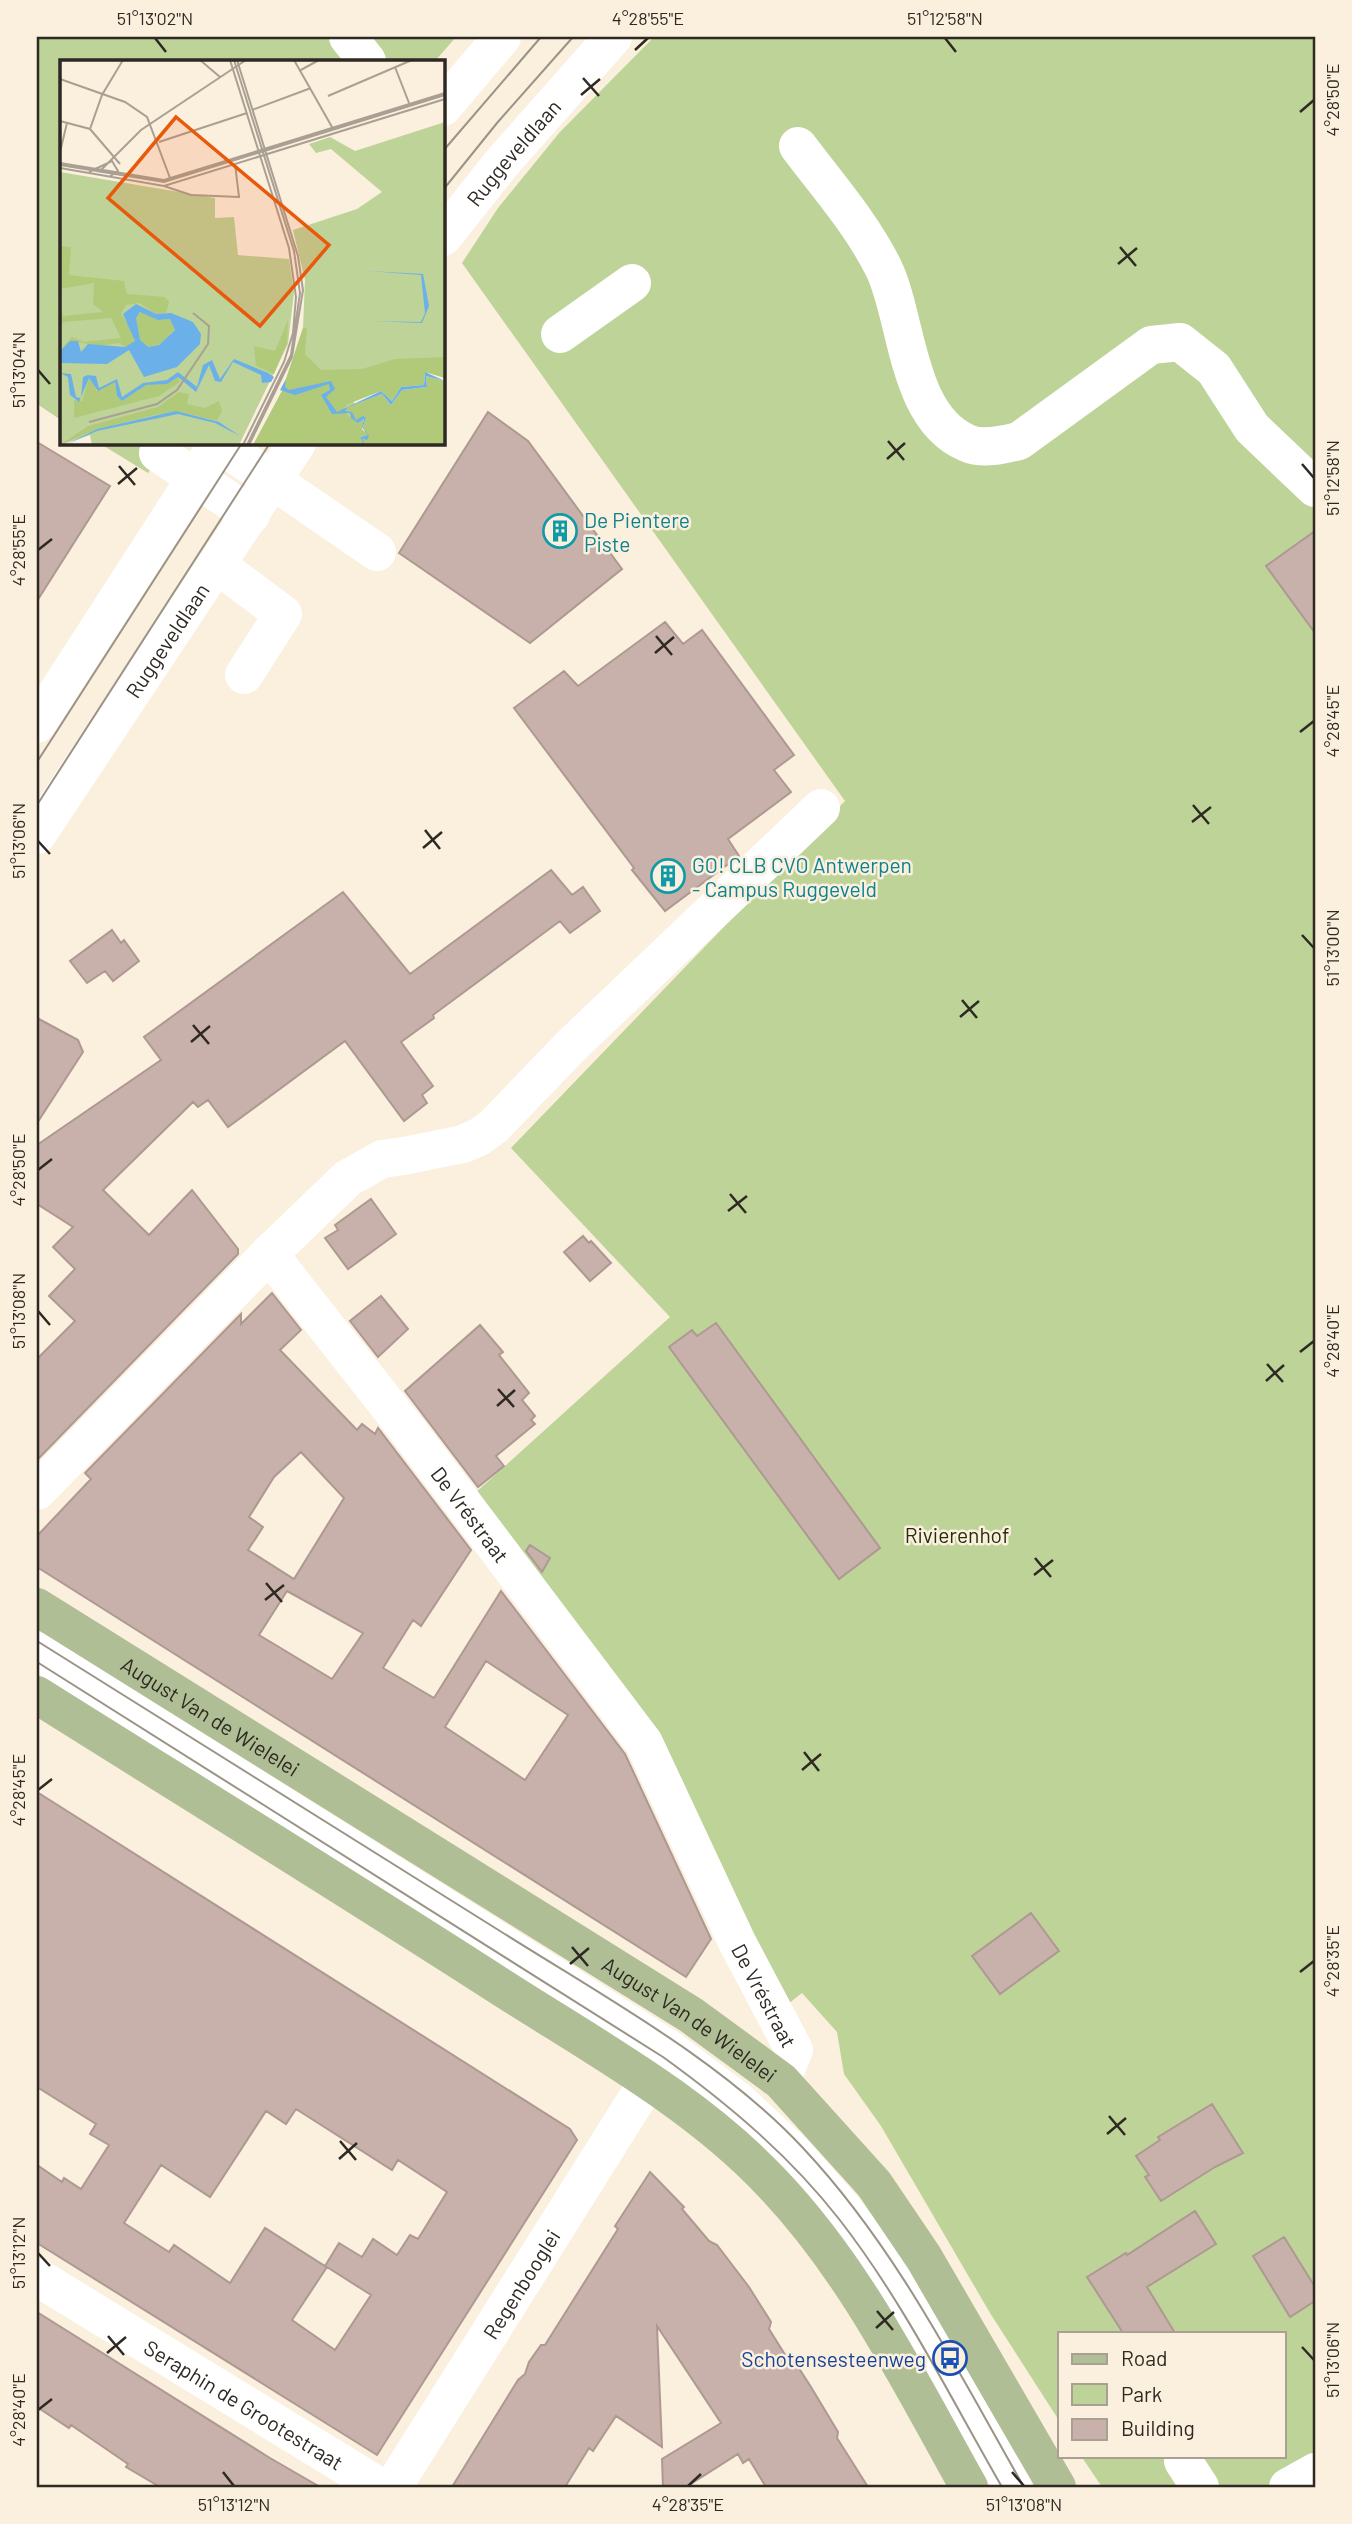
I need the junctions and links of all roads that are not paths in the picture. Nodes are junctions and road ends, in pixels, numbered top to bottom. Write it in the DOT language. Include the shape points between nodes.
graph roads {
  1 [pos="348,37"];
  2 [pos="502,37"];
  3 [pos="613,37"];
  4 [pos="366,60"];
  5 [pos="444,106"];
  6 [pos="798,146"];
  7 [pos="444,236"];
  8 [pos="632,283"];
  9 [pos="559,334"];
  10 [pos="217,444"];
  11 [pos="219,444"];
  12 [pos="296,444"];
  13 [pos="158,453"];
  14 [pos="196,477"];
  15 [pos="272,482"];
  16 [pos="1315,488"];
  17 [pos="251,514"];
  18 [pos="377,552"];
  19 [pos="217,565"];
  20 [pos="244,675"];
  21 [pos="37,724"];
  22 [pos="821,807"];
  23 [pos="37,835"];
  24 [pos="269,1254"];
  25 [pos="37,1491"];
  26 [pos="37,1607"];
  27 [pos="37,1651"];
  28 [pos="37,1695"];
  29 [pos="648,2081"];
  30 [pos="781,2081"];
  31 [pos="37,2277"];
  32 [pos="1315,2472"];
  33 [pos="380,2487"];
  34 [pos="393,2487"];
  35 [pos="969,2487"];
  36 [pos="1013,2487"];
  37 [pos="1057,2487"];
  38 [pos="1288,2487"];
  1 -- 4 [label="street"];
  2 -- 5 [label="street"];
  3 -- 7 [label="street, Ruggeveldlaan"];
  6 -- 16 [label="street" via="858,225 886,272 917,381 932,413 951,433 968,444 997,447 1019,441 1151,345 1180,342 1213,369 1252,428"];
  8 -- 9 [label="street"];
  10 -- 14 [label="street"];
  11 -- 15 [label="street"];
  12 -- 15 [label="street, Ruggeveldlaan"];
  13 -- 14 [label="street"];
  14 -- 17 [label="street"];
  14 -- 21 [label="street"];
  15 -- 17 [label="street, Ruggeveldlaan"];
  15 -- 18 [label="street"];
  17 -- 19 [label="street, Ruggeveldlaan"];
  19 -- 20 [label="street" via="283,614"];
  19 -- 23 [label="street, Ruggeveldlaan"];
  22 -- 24 [label="street" via="572,1045 494,1126 463,1143 382,1158 348,1178"];
  24 -- 25 [label="street"];
  24 -- 30 [label="street, De Vréstraat" via="410,1432 644,1743 737,1942 794,2050"];
  26 -- 30 [label="main road, August Van de Wielelei" via="691,2015"];
  27 -- 36 [label="street, August Van de Wielelei" via="666,2047 737,2100 802,2162 885,2266"];
  28 -- 29 [label="main road"];
  29 -- 34 [label="street, Regenbooglei"];
  29 -- 35 [label="main road" via="711,2126 771,2181 813,2228 855,2287"];
  30 -- 37 [label="main road, August Van de Wielelei" via="874,2184 903,2226"];
  31 -- 33 [label="street, Seraphin de Grootestraat"];
  32 -- 38 [label="street"];
}
